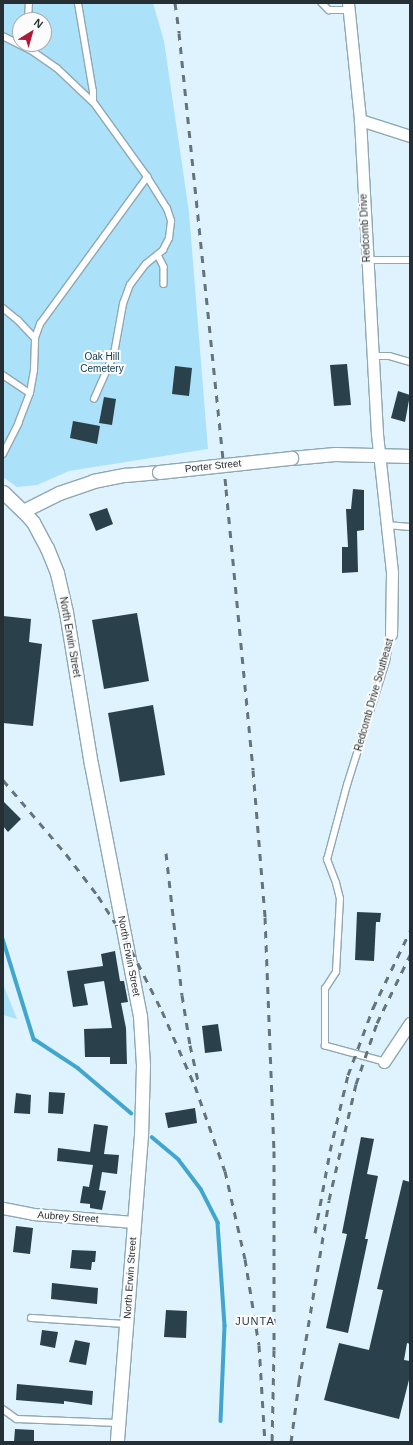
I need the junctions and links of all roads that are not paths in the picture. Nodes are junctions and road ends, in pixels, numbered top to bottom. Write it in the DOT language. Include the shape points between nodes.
graph roads {
  1 [pos="78,3"];
  2 [pos="322,3"];
  3 [pos="348,6"];
  4 [pos="34,52"];
  5 [pos="93,102"];
  6 [pos="360,120"];
  7 [pos="410,136"];
  8 [pos="147,178"];
  9 [pos="158,255"];
  10 [pos="366,260"];
  11 [pos="410,260"];
  12 [pos="164,284"];
  13 [pos="3,308"];
  14 [pos="35,338"];
  15 [pos="373,356"];
  16 [pos="410,362"];
  17 [pos="3,375"];
  18 [pos="30,393"];
  19 [pos="94,399"];
  20 [pos="3,454"];
  21 [pos="379,454"];
  22 [pos="410,456"];
  23 [pos="3,492"];
  24 [pos="23,511"];
  25 [pos="387,525"];
  26 [pos="410,527"];
  27 [pos="391,634"];
  28 [pos="410,1023"];
  29 [pos="384,1062"];
  30 [pos="3,1208"];
  31 [pos="134,1222"];
  32 [pos="31,1318"];
  33 [pos="126,1324"];
  34 [pos="3,1409"];
  35 [pos="118,1423"];
  36 [pos="117,1442"];
  1 -- 5 [label="lane"];
  2 -- 3 [label="lane" via="329,10"];
  3 -- 6 [label="street, Redcomb Drive"];
  4 -- 5 [label="lane" via="57,68"];
  5 -- 8 [label="lane"];
  6 -- 7 [label="street"];
  6 -- 10 [label="street, Redcomb Drive"];
  8 -- 9 [label="lane" via="164,204 171,221 169,238"];
  8 -- 14 [label="lane" via="40,324"];
  9 -- 12 [label="lane" via="164,267"];
  9 -- 19 [label="lane" via="146,264 128,290 114,354"];
  10 -- 11 [label="lane"];
  10 -- 15 [label="street, Redcomb Drive"];
  13 -- 14 [label="lane"];
  14 -- 18 [label="lane"];
  15 -- 16 [label="lane" via="389,356"];
  15 -- 21 [label="street, Redcomb Drive"];
  17 -- 18 [label="lane"];
  18 -- 20 [label="lane"];
  21 -- 22 [label="street, Porter Street"];
  21 -- 24 [label="street, Porter Street, bridge" via="335,454 125,475 93,481 59,493"];
  21 -- 25 [label="street, Redcomb Drive Southeast"];
  23 -- 24 [label="street, North Erwin Street"];
  24 -- 31 [label="street, North Erwin Street" via="33,522 48,548 61,586 91,764 140,1016 144,1089"];
  25 -- 26 [label="lane"];
  25 -- 27 [label="street, Redcomb Drive Southeast" via="392,573"];
  27 -- 29 [label="lane, Redcomb Drive Southeast" via="386,661 347,785 327,860 340,899 336,972 325,989 324,1046"];
  28 -- 29 [label="street"];
  30 -- 31 [label="street, Aubrey Street" via="33,1214"];
  31 -- 33 [label="street, North Erwin Street"];
  32 -- 33 [label="lane"];
  33 -- 35 [label="street, North Erwin Street"];
  34 -- 35 [label="lane" via="17,1419"];
  35 -- 36 [label="street, North Erwin Street"];
}
